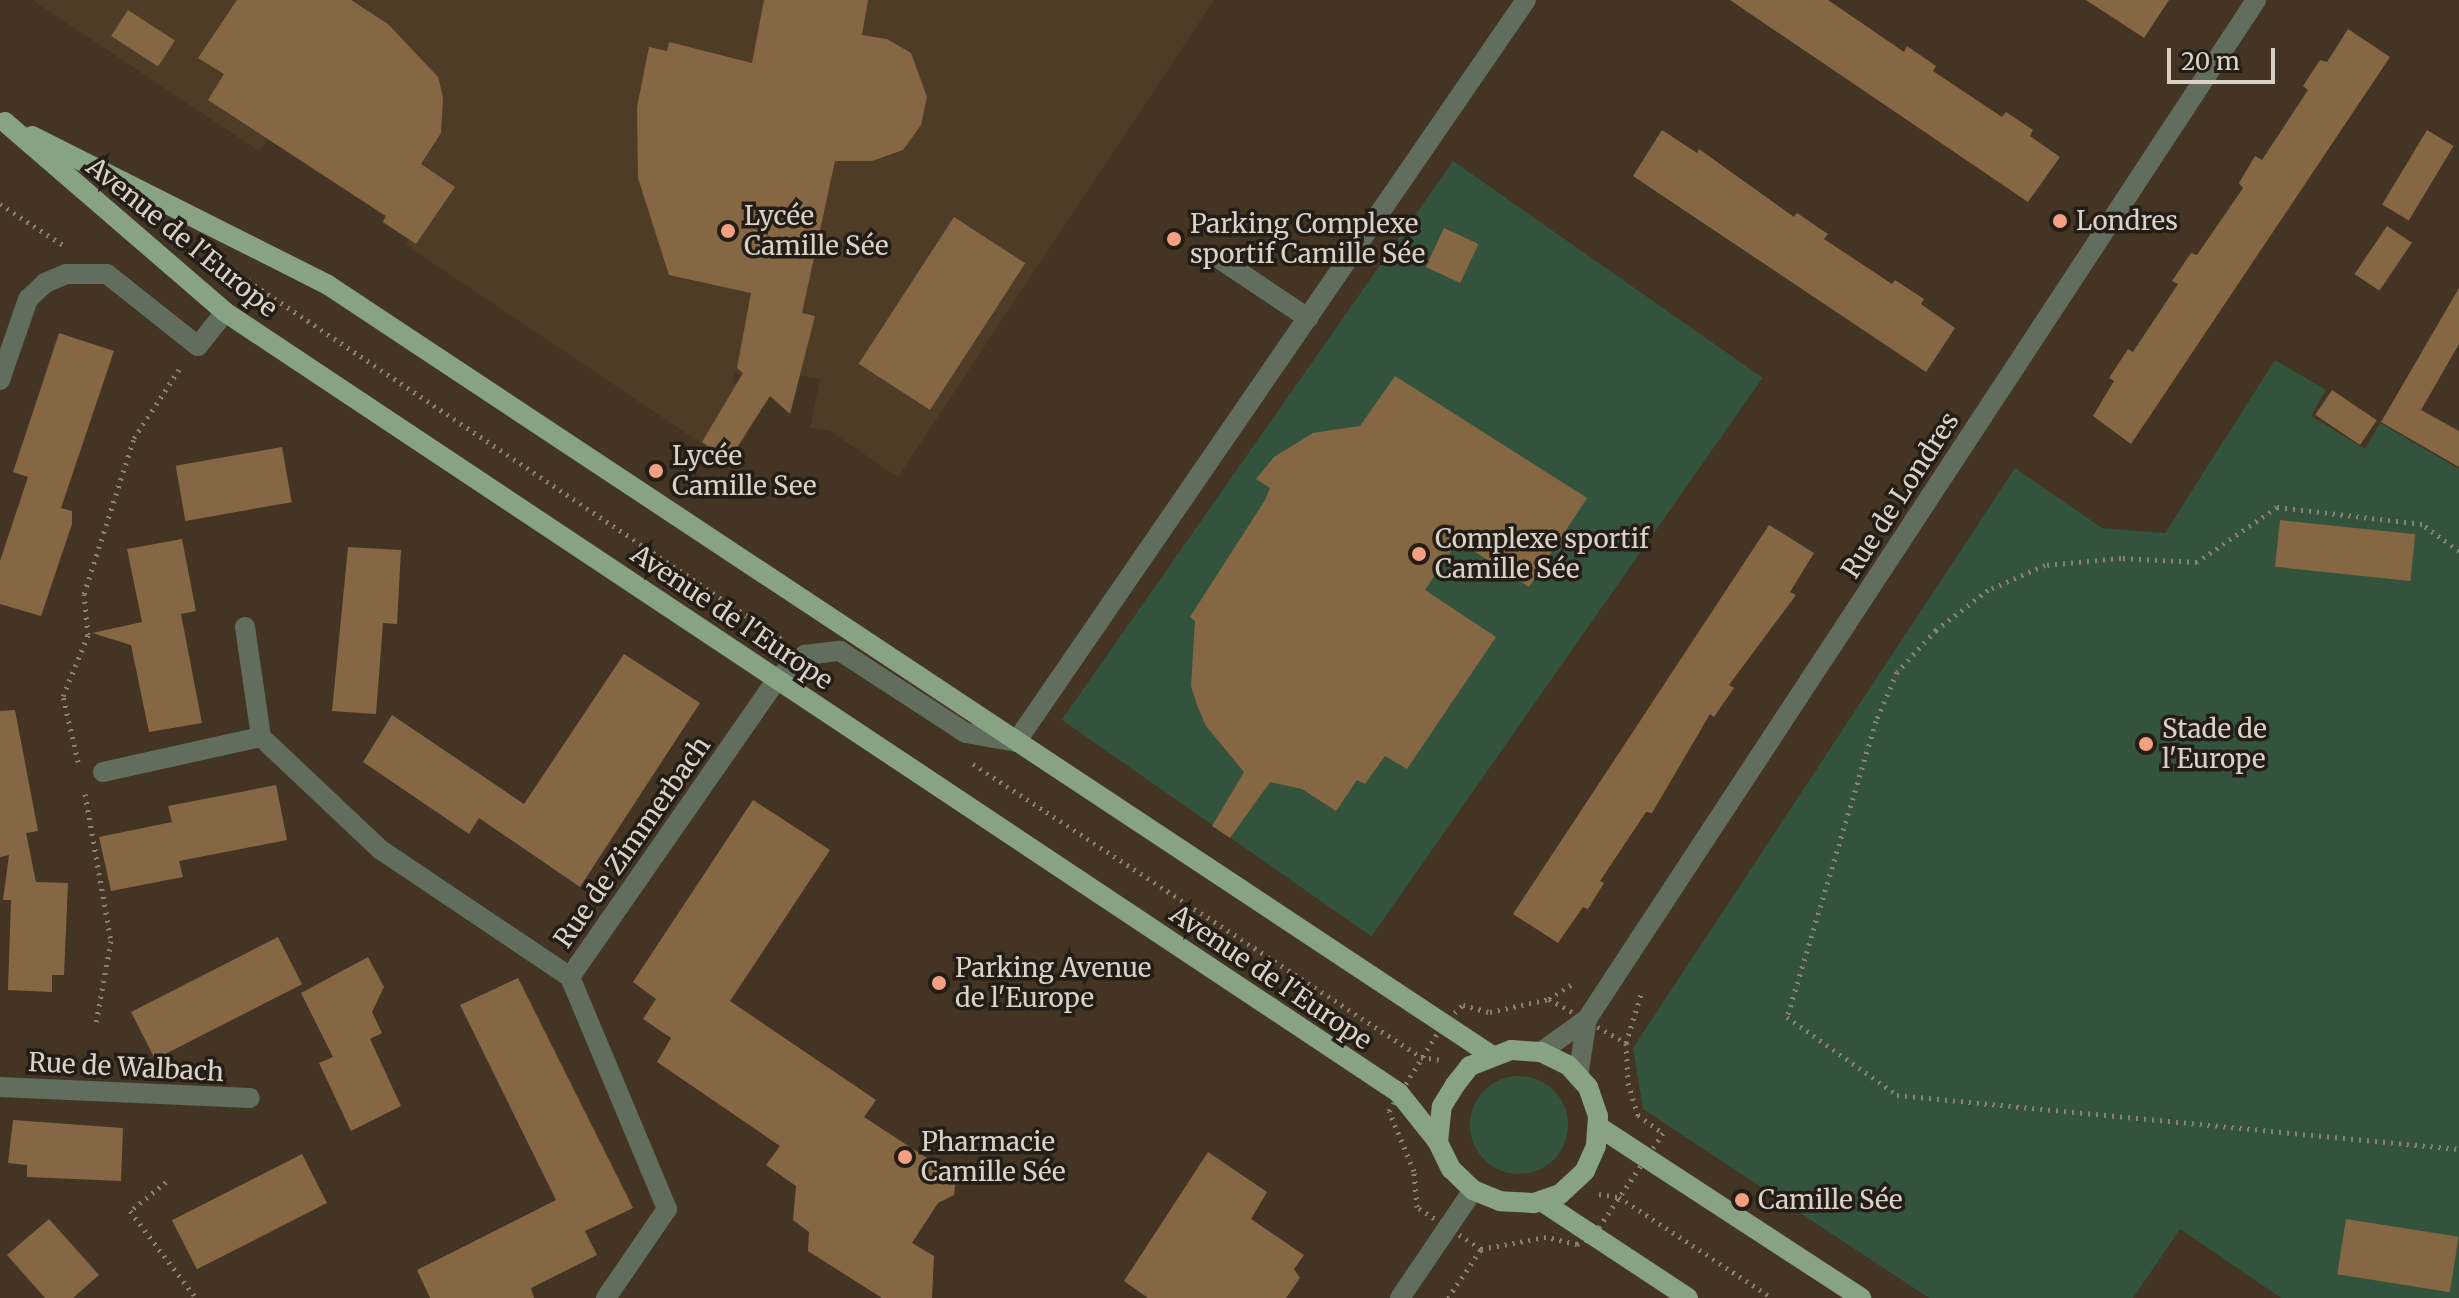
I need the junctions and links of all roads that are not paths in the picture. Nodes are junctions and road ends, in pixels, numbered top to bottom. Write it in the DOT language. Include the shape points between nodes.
graph roads {
  1 [pos="1526,0"];
  2 [pos="2256,0"];
  3 [pos="2,121"];
  4 [pos="1221,260"];
  5 [pos="225,312"];
  6 [pos="1308,318"];
  7 [pos="0,380"];
  8 [pos="245,627"];
  9 [pos="777,679"];
  10 [pos="261,737"];
  11 [pos="1016,742"];
  12 [pos="103,772"];
  13 [pos="570,977"];
  14 [pos="1587,1019"];
  15 [pos="1541,1052"];
  16 [pos="1491,1055"];
  17 [pos="1578,1076"];
  18 [pos="0,1087"];
  19 [pos="250,1098"];
  20 [pos="1599,1127"];
  21 [pos="1438,1142"];
  22 [pos="1473,1190"];
  23 [pos="1541,1201"];
  24 [pos="606,1298"];
  25 [pos="1400,1298"];
  26 [pos="1688,1298"];
  27 [pos="1861,1298"];
  1 -- 6 [label="street"];
  2 -- 14 [label="street, Rue de Londres"];
  3 -- 5 [label="main road, Avenue de l'Europe"];
  3 -- 11 [label="main road, Avenue de l'Europe" via="328,285"];
  4 -- 6 [label="street"];
  5 -- 7 [label="street" via="198,346 107,274 66,274 28,299"];
  5 -- 9 [label="main road, Avenue de l'Europe"];
  6 -- 11 [label="street"];
  8 -- 10 [label="street"];
  9 -- 11 [label="street, Rue de Zimmerbach" via="805,655 840,651 966,733"];
  9 -- 13 [label="street, Rue de Zimmerbach"];
  9 -- 21 [label="main road, Avenue de l'Europe" via="1399,1093"];
  10 -- 12 [label="street"];
  10 -- 13 [label="street" via="381,850"];
  11 -- 16 [label="main road, Avenue de l'Europe"];
  13 -- 24 [label="street, Rue de Zimmerbach" via="667,1209"];
  14 -- 15 [label="street, Rue de Londres"];
  14 -- 17 [label="street, Rue de Londres"];
  15 -- 16 [label="main road"];
  15 -- 17 [label="main road"];
  16 -- 21 [label="main road" via="1470,1066 1442,1106"];
  17 -- 20 [label="main road" via="1588,1087"];
  18 -- 19 [label="street, Rue de Walbach"];
  20 -- 23 [label="main road" via="1585,1171 1560,1194"];
  20 -- 27 [label="main road"];
  21 -- 22 [label="main road" via="1451,1169"];
  22 -- 23 [label="main road" via="1500,1201"];
  22 -- 25 [label="street"];
  23 -- 26 [label="main road"];
}
